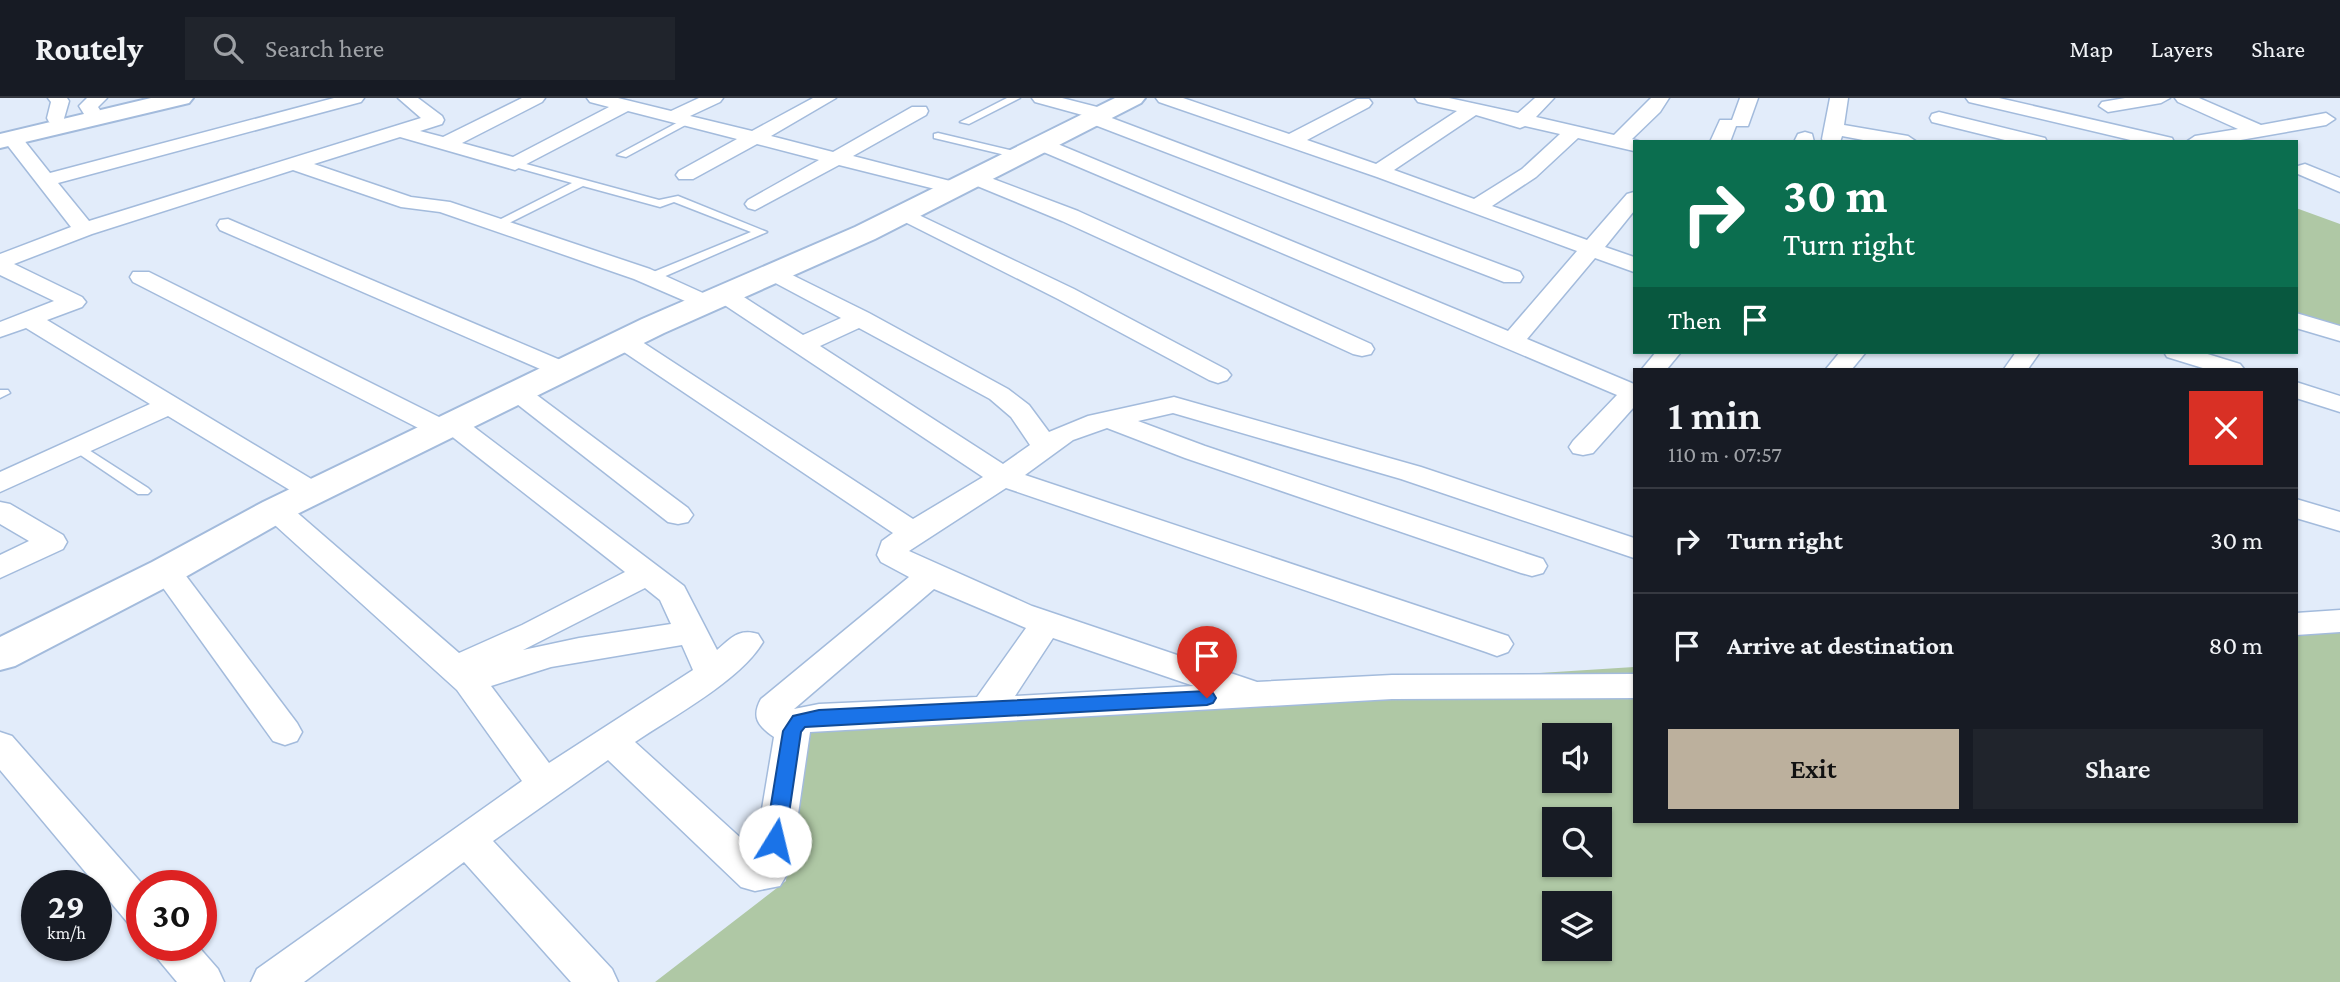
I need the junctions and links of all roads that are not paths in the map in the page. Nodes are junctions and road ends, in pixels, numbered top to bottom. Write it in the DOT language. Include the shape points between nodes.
graph roads {
  1 [pos="145,98"];
  2 [pos="181,98"];
  3 [pos="355,98"];
  4 [pos="536,98"];
  5 [pos="596,98"];
  6 [pos="714,98"];
  7 [pos="827,98"];
  8 [pos="1015,98"];
  9 [pos="1041,98"];
  10 [pos="1133,98"];
  11 [pos="1165,98"];
  12 [pos="1424,98"];
  13 [pos="1545,98"];
  14 [pos="1660,98"];
  15 [pos="1749,98"];
  16 [pos="1839,98"];
  17 [pos="1975,98"];
  18 [pos="2161,98"];
  19 [pos="2184,98"];
  20 [pos="415,99"];
  21 [pos="1363,103"];
  22 [pos="94,104"];
  23 [pos="915,104"];
  24 [pos="626,105"];
  25 [pos="2108,106"];
  26 [pos="57,108"];
  27 [pos="887,110"];
  28 [pos="1471,110"];
  29 [pos="1098,116"];
  30 [pos="1939,118"];
  31 [pos="681,119"];
  32 [pos="2326,119"];
  33 [pos="1520,121"];
  34 [pos="965,122"];
  35 [pos="1730,129"];
  36 [pos="400,131"];
  37 [pos="2259,131"];
  38 [pos="1573,133"];
  39 [pos="939,136"];
  40 [pos="4,137"];
  41 [pos="755,137"];
  42 [pos="2123,137"];
  43 [pos="1889,140"];
  44 [pos="2030,140"];
  45 [pos="2148,140"];
  46 [pos="2207,140"];
  47 [pos="1291,141"];
  48 [pos="444,144"];
  49 [pos="1626,144"];
  50 [pos="1029,150"];
  51 [pos="622,155"];
  52 [pos="835,158"];
  53 [pos="294,164"];
  54 [pos="515,164"];
  55 [pos="2305,170"];
  56 [pos="1378,171"];
  57 [pos="686,175"];
  58 [pos="46,180"];
  59 [pos="582,182"];
  60 [pos="962,182"];
  61 [pos="2340,186"];
  62 [pos="1633,199"];
  63 [pos="755,204"];
  64 [pos="1476,207"];
  65 [pos="902,213"];
  66 [pos="228,225"];
  67 [pos="496,225"];
  68 [pos="84,229"];
  69 [pos="1593,249"];
  70 [pos="1633,265"];
  71 [pos="3,268"];
  72 [pos="774,273"];
  73 [pos="141,277"];
  74 [pos="1512,277"];
  75 [pos="650,278"];
  76 [pos="715,299"];
  77 [pos="861,318"];
  78 [pos="28,320"];
  79 [pos="2298,321"];
  80 [pos="0,330"];
  81 [pos="2340,334"];
  82 [pos="624,341"];
  83 [pos="1512,342"];
  84 [pos="802,345"];
  85 [pos="1362,349"];
  86 [pos="1667,354"];
  87 [pos="1852,354"];
  88 [pos="2182,354"];
  89 [pos="1655,368"];
  90 [pos="1839,368"];
  91 [pos="2220,368"];
  92 [pos="563,370"];
  93 [pos="1219,375"];
  94 [pos="2298,391"];
  95 [pos="517,392"];
  96 [pos="1633,393"];
  97 [pos="1633,394"];
  98 [pos="2340,404"];
  99 [pos="170,405"];
  100 [pos="1108,419"];
  101 [pos="447,426"];
  102 [pos="1045,446"];
  103 [pos="78,447"];
  104 [pos="1583,447"];
  105 [pos="1324,448"];
  106 [pos="1003,477"];
  107 [pos="0,483"];
  108 [pos="1292,485"];
  109 [pos="143,491"];
  110 [pos="313,492"];
  111 [pos="2298,509"];
  112 [pos="276,510"];
  113 [pos="0,511"];
  114 [pos="678,515"];
  115 [pos="2340,522"];
  116 [pos="913,532"];
  117 [pos="1633,548"];
  118 [pos="1532,566"];
  119 [pos="0,568"];
  120 [pos="166,571"];
  121 [pos="648,573"];
  122 [pos="930,576"];
  123 [pos="2340,621"];
  124 [pos="1046,624"];
  125 [pos="2298,624"];
  126 [pos="692,632"];
  127 [pos="747,642"];
  128 [pos="1497,644"];
  129 [pos="0,655"];
  130 [pos="461,674"];
  131 [pos="712,674"];
  132 [pos="1633,686"];
  133 [pos="1258,695"];
  134 [pos="988,710"];
  135 [pos="792,731"];
  136 [pos="285,732"];
  137 [pos="610,740"];
  138 [pos="0,746"];
  139 [pos="545,785"];
  140 [pos="467,839"];
  141 [pos="126,892"];
  142 [pos="184,961"];
  143 [pos="202,982"];
  144 [pos="272,982"];
  145 [pos="597,982"];
  1 -- 22 [label="street"];
  2 -- 40 [label="street"];
  3 -- 58 [label="street"];
  4 -- 48 [label="street"];
  5 -- 24 [label="street"];
  6 -- 31 [label="street"];
  7 -- 41 [label="street"];
  8 -- 34 [label="lane"];
  9 -- 29 [label="street"];
  10 -- 29 [label="street"];
  11 -- 47 [label="street"];
  12 -- 28 [label="street"];
  13 -- 33 [label="street"];
  14 -- 49 [label="street"];
  15 -- 35 [label="street"];
  16 -- 43 [label="street" via="1833,134"];
  17 -- 42 [label="street"];
  18 -- 25 [label="street"];
  19 -- 37 [label="street"];
  20 -- 36 [label="street" via="435,120"];
  21 -- 47 [label="street"];
  22 -- 26 [label="street"];
  23 -- 27 [label="street"];
  23 -- 52 [label="street"];
  24 -- 31 [label="street"];
  24 -- 54 [label="street"];
  26 -- 40 [label="street"];
  28 -- 33 [label="street"];
  28 -- 56 [label="street"];
  29 -- 50 [label="street"];
  29 -- 74 [label="street"];
  30 -- 44 [label="street"];
  31 -- 41 [label="street"];
  31 -- 51 [label="lane"];
  32 -- 37 [label="street"];
  33 -- 38 [label="street"];
  36 -- 48 [label="street"];
  36 -- 53 [label="street"];
  37 -- 46 [label="street"];
  38 -- 49 [label="street"];
  38 -- 64 [label="street" via="1529,173"];
  39 -- 50 [label="lane"];
  40 -- 58 [label="street"];
  41 -- 52 [label="street"];
  41 -- 57 [label="street"];
  42 -- 45 [label="street"];
  47 -- 56 [label="street"];
  48 -- 54 [label="street"];
  50 -- 60 [label="street"];
  50 -- 83 [label="street"];
  52 -- 60 [label="street"];
  52 -- 63 [label="street"];
  53 -- 67 [label="street" via="408,203 443,206"];
  53 -- 68 [label="street"];
  54 -- 59 [label="lane"];
  55 -- 61 [label="street"];
  56 -- 64 [label="street"];
  58 -- 68 [label="street"];
  59 -- 67 [label="lane"];
  59 -- 75 [label="lane" via="660,204 674,198 761,232"];
  60 -- 65 [label="street"];
  60 -- 85 [label="street" via="1070,216"];
  62 -- 69 [label="street"];
  64 -- 69 [label="street"];
  65 -- 72 [label="street"];
  65 -- 93 [label="street"];
  66 -- 92 [label="street"];
  67 -- 75 [label="street"];
  68 -- 71 [label="street"];
  69 -- 70 [label="street"];
  69 -- 83 [label="street"];
  71 -- 78 [label="street" via="74,302"];
  72 -- 76 [label="street"];
  72 -- 77 [label="street"];
  73 -- 101 [label="street"];
  75 -- 76 [label="street"];
  76 -- 82 [label="street"];
  76 -- 84 [label="street"];
  77 -- 84 [label="street"];
  77 -- 102 [label="street" via="999,394 1020,411"];
  78 -- 80 [label="street"];
  78 -- 99 [label="street"];
  79 -- 81 [label="street"];
  82 -- 92 [label="street"];
  82 -- 116 [label="street"];
  83 -- 96 [label="street"];
  84 -- 106 [label="street"];
  86 -- 89 [label="street"];
  87 -- 90 [label="street"];
  88 -- 91 [label="street"];
  92 -- 95 [label="street"];
  94 -- 98 [label="street"];
  95 -- 101 [label="street"];
  95 -- 114 [label="street"];
  97 -- 104 [label="street"];
  99 -- 103 [label="street"];
  99 -- 110 [label="street"];
  100 -- 102 [label="street" via="1063,434"];
  100 -- 105 [label="street" via="1174,405"];
  100 -- 108 [label="street"];
  101 -- 110 [label="street"];
  101 -- 121 [label="street"];
  102 -- 106 [label="street"];
  103 -- 107 [label="street"];
  103 -- 109 [label="lane"];
  105 -- 108 [label="street"];
  105 -- 117 [label="street"];
  106 -- 116 [label="street"];
  106 -- 128 [label="street"];
  108 -- 118 [label="street"];
  110 -- 112 [label="street"];
  111 -- 115 [label="street"];
  112 -- 120 [label="street"];
  112 -- 130 [label="street"];
  113 -- 119 [label="street" via="52,542"];
  116 -- 122 [label="street" via="893,548 892,555"];
  120 -- 129 [label="street"];
  120 -- 136 [label="street"];
  121 -- 126 [label="street" via="673,594"];
  121 -- 130 [label="street"];
  122 -- 124 [label="street"];
  122 -- 135 [label="street" via="774,708 773,719"];
  123 -- 125 [label="street"];
  124 -- 133 [label="street"];
  124 -- 134 [label="street"];
  126 -- 130 [label="street"];
  126 -- 131 [label="street"];
  127 -- 131 [label="street"];
  130 -- 139 [label="street"];
  131 -- 137 [label="street"];
  132 -- 133 [label="street" via="1392,687"];
  133 -- 134 [label="street"];
  134 -- 135 [label="street" via="819,717 799,721"];
  135 -- 137 [label="street" via="771,869 755,875"];
  137 -- 139 [label="street"];
  138 -- 141 [label="street"];
  139 -- 140 [label="street"];
  140 -- 144 [label="street"];
  140 -- 145 [label="street"];
  142 -- 143 [label="street"];
}
